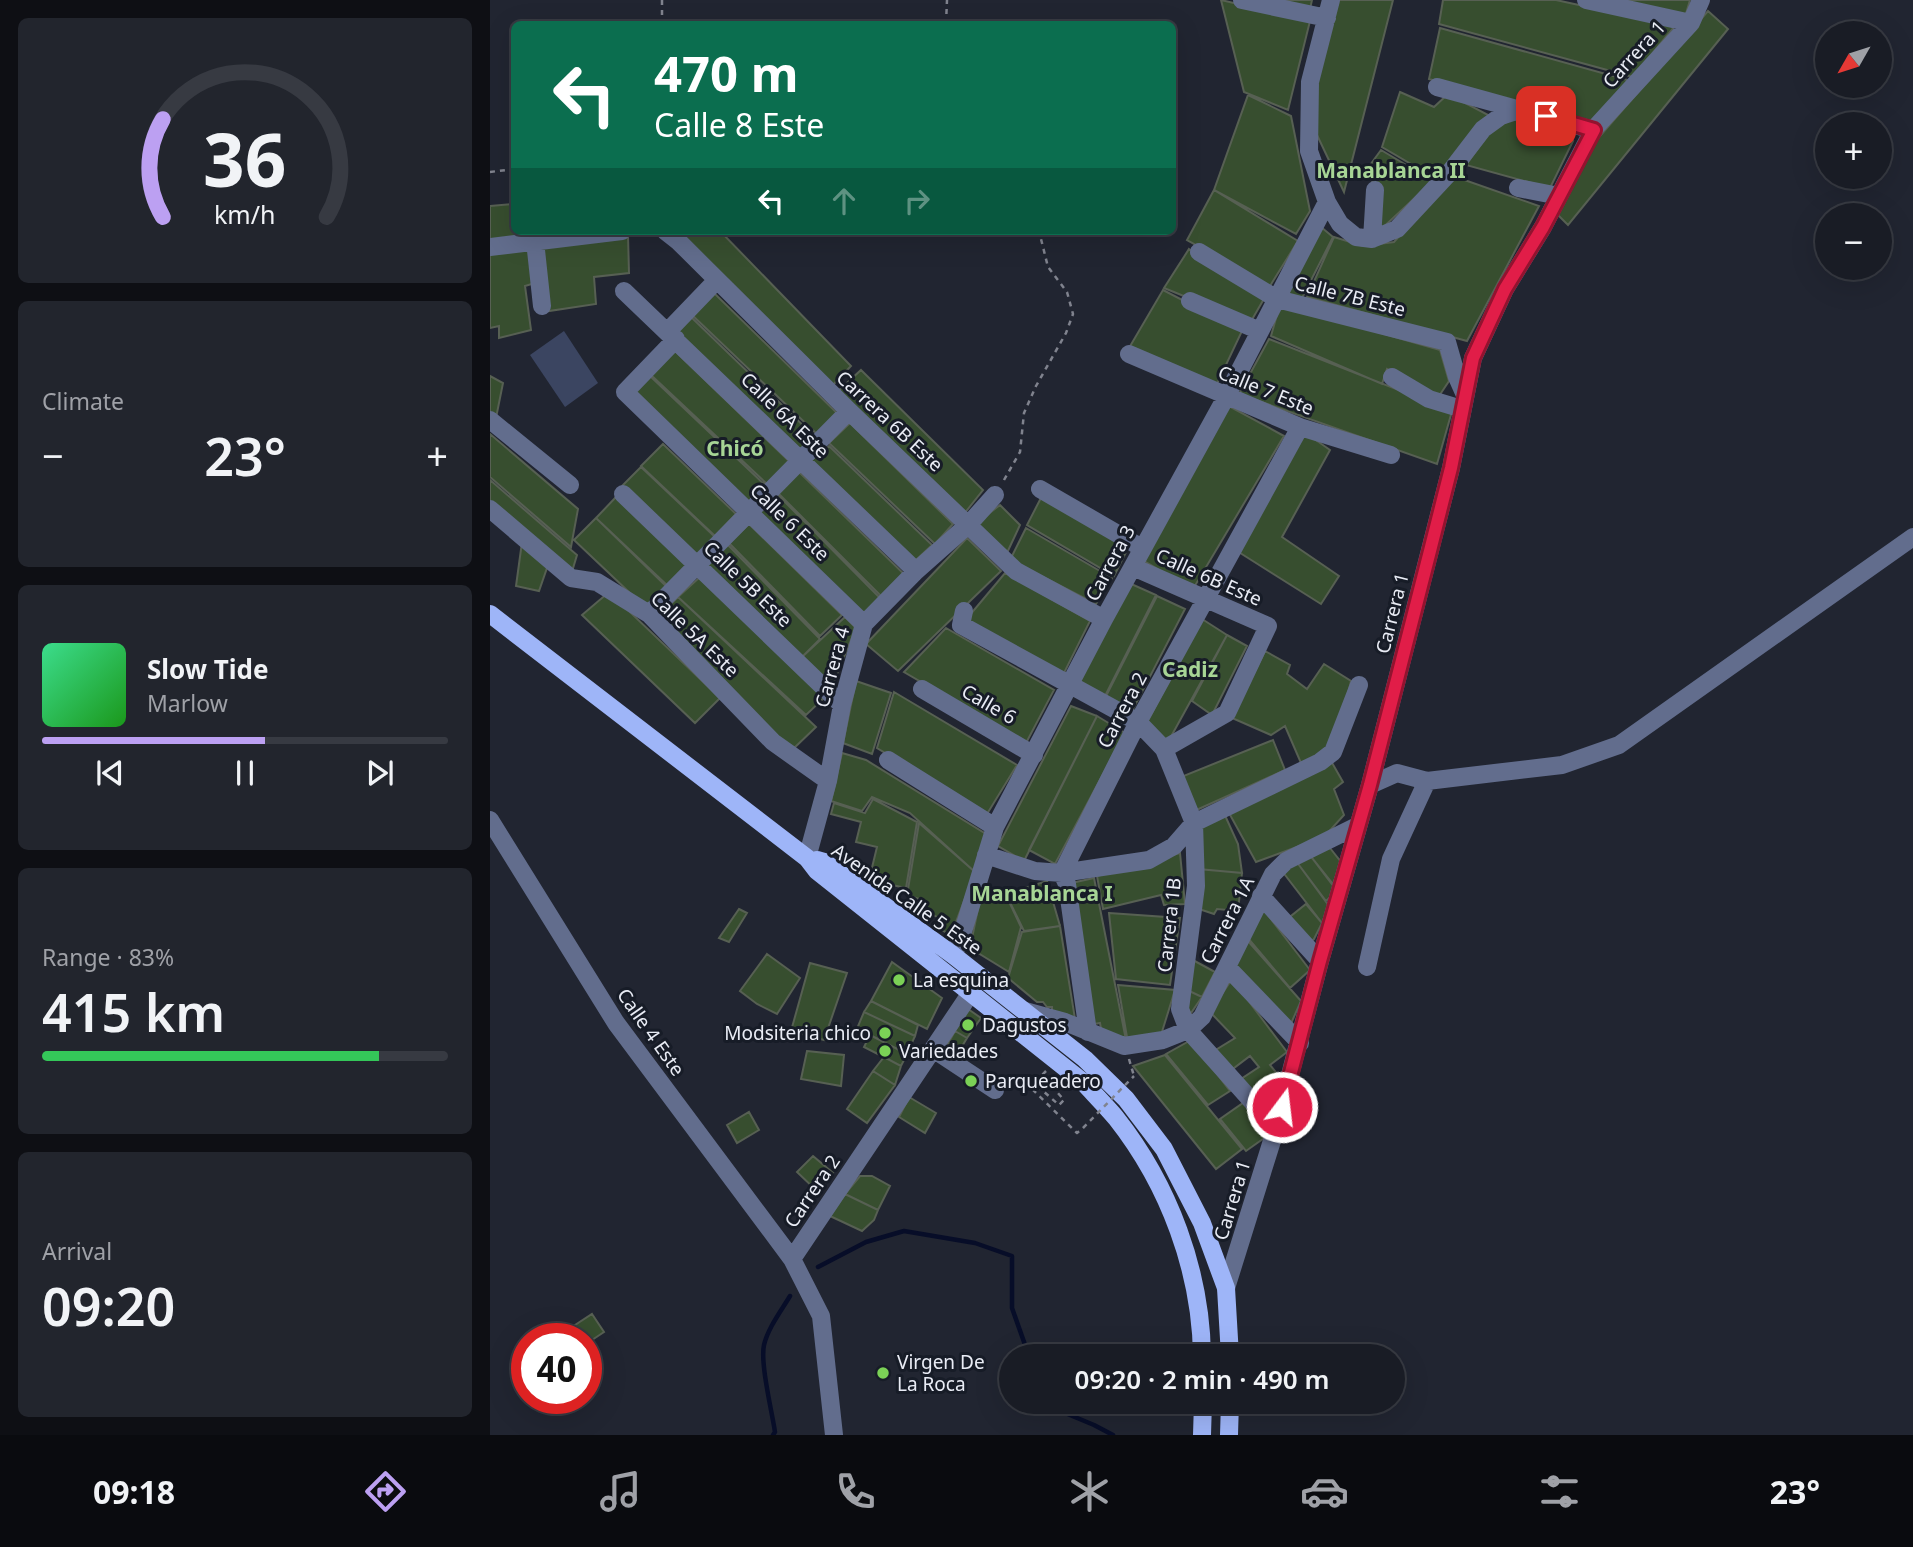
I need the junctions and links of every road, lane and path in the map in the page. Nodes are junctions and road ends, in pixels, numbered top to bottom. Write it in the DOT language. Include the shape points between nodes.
graph roads {
  1 [pos="662,0"];
  2 [pos="947,0"];
  3 [pos="1242,0"];
  4 [pos="1586,0"];
  5 [pos="1701,0"];
  6 [pos="1329,9"];
  7 [pos="663,21"];
  8 [pos="946,21"];
  9 [pos="1691,23"];
  10 [pos="1437,87"];
  11 [pos="1522,109"];
  12 [pos="1594,130"];
  13 [pos="511,169"];
  14 [pos="490,172"];
  15 [pos="1518,188"];
  16 [pos="1375,190"];
  17 [pos="1559,196"];
  18 [pos="1327,202"];
  19 [pos="587,235"];
  20 [pos="670,235"];
  21 [pos="1040,235"];
  22 [pos="1371,239"];
  23 [pos="535,241"];
  24 [pos="490,247"];
  25 [pos="1199,252"];
  26 [pos="716,281"];
  27 [pos="624,291"];
  28 [pos="1277,299"];
  29 [pos="1190,301"];
  30 [pos="542,306"];
  31 [pos="1260,331"];
  32 [pos="672,335"];
  33 [pos="1129,354"];
  34 [pos="1392,377"];
  35 [pos="1226,397"];
  36 [pos="1464,402"];
  37 [pos="849,411"];
  38 [pos="490,420"];
  39 [pos="1300,428"];
  40 [pos="1391,455"];
  41 [pos="801,460"];
  42 [pos="570,485"];
  43 [pos="1040,489"];
  44 [pos="624,494"];
  45 [pos="995,495"];
  46 [pos="490,509"];
  47 [pos="750,512"];
  48 [pos="969,524"];
  49 [pos="1913,537"];
  50 [pos="1142,548"];
  51 [pos="698,565"];
  52 [pos="1133,567"];
  53 [pos="916,571"];
  54 [pos="1207,598"];
  55 [pos="964,611"];
  56 [pos="490,614"];
  57 [pos="649,614"];
  58 [pos="1104,619"];
  59 [pos="864,624"];
  60 [pos="1070,685"];
  61 [pos="1359,685"];
  62 [pos="922,689"];
  63 [pos="842,705"];
  64 [pos="1138,722"];
  65 [pos="1164,749"];
  66 [pos="1034,755"];
  67 [pos="888,760"];
  68 [pos="1427,780"];
  69 [pos="828,781"];
  70 [pos="1370,785"];
  71 [pos="490,820"];
  72 [pos="1194,823"];
  73 [pos="1357,826"];
  74 [pos="995,827"];
  75 [pos="986,855"];
  76 [pos="807,858"];
  77 [pos="1062,873"];
  78 [pos="1261,896"];
  79 [pos="953,955"];
  80 [pos="1320,961"];
  81 [pos="1227,967"];
  82 [pos="1367,967"];
  83 [pos="970,994"];
  84 [pos="1023,1010"];
  85 [pos="1188,1030"];
  86 [pos="1088,1032"];
  87 [pos="1300,1043"];
  88 [pos="933,1049"];
  89 [pos="1055,1061"];
  90 [pos="1134,1076"];
  91 [pos="995,1090"];
  92 [pos="1276,1128"];
  93 [pos="792,1259"];
  94 [pos="1226,1288"];
  95 [pos="1202,1344"];
  96 [pos="1229,1344"];
  97 [pos="1203,1414"];
  98 [pos="1230,1414"];
  99 [pos="834,1435"];
  100 [pos="1202,1435"];
  101 [pos="1229,1435"];
  1 -- 7 [label="path"];
  2 -- 8 [label="path"];
  3 -- 6 [label="street"];
  4 -- 9 [label="street"];
  5 -- 9 [label="street, Carrera 1"];
  6 -- 18 [label="street" via="1310,82 1309,151"];
  9 -- 12 [label="street, Carrera 1"];
  10 -- 11 [label="street"];
  11 -- 12 [label="street"];
  11 -- 22 [label="street" via="1483,129 1397,229"];
  12 -- 17 [label="street, Carrera 1"];
  13 -- 14 [label="path"];
  15 -- 17 [label="street"];
  16 -- 22 [label="street"];
  17 -- 36 [label="street, Carrera 1" via="1505,289 1473,358"];
  18 -- 22 [label="street" via="1340,224 1356,237"];
  18 -- 28 [label="street, Carrera 3"];
  19 -- 23 [label="street"];
  20 -- 26 [label="street, Carrera 6B Este"];
  21 -- 45 [label="path" via="1048,267 1067,292 1073,314 1035,386 1024,413 1020,452"];
  23 -- 24 [label="street"];
  23 -- 30 [label="street"];
  25 -- 28 [label="street, Calle 7B Este"];
  26 -- 32 [label="street"];
  26 -- 37 [label="street, Carrera 6B Este"];
  27 -- 32 [label="street, Calle 6A Este"];
  28 -- 31 [label="street, Carrera 3"];
  28 -- 36 [label="street, Calle 7B Este" via="1447,342"];
  29 -- 31 [label="street"];
  31 -- 35 [label="street, Carrera 3"];
  32 -- 41 [label="street, Calle 6A Este"];
  32 -- 47 [label="street, Calle 6 Este" via="625,392"];
  33 -- 35 [label="street, Calle 7 Este"];
  34 -- 36 [label="street" via="1429,399"];
  35 -- 39 [label="street, Calle 7 Este"];
  35 -- 50 [label="street, Carrera 3"];
  36 -- 70 [label="street, Carrera 1"];
  37 -- 41 [label="street"];
  37 -- 48 [label="street, Carrera 6B Este"];
  38 -- 42 [label="street"];
  39 -- 40 [label="street, Calle 7 Este"];
  39 -- 54 [label="street, Carrera 2"];
  41 -- 47 [label="street"];
  41 -- 53 [label="street, Calle 6A Este"];
  43 -- 50 [label="street, Calle 6B Este"];
  44 -- 51 [label="street, Calle 5B Este"];
  45 -- 48 [label="street, Carrera 4"];
  46 -- 57 [label="street, Calle 5A Este" via="571,578 597,582"];
  47 -- 51 [label="street"];
  47 -- 59 [label="street, Calle 6 Este"];
  48 -- 53 [label="street, Carrera 4"];
  48 -- 58 [label="street, Carrera 6B Este" via="1016,571"];
  49 -- 68 [label="street" via="1619,745 1562,765"];
  50 -- 52 [label="street, Carrera 3"];
  51 -- 57 [label="street"];
  51 -- 63 [label="street, Calle 5B Este"];
  52 -- 54 [label="street, Calle 6B Este"];
  52 -- 58 [label="street, Carrera 3"];
  53 -- 59 [label="street, Carrera 4"];
  54 -- 64 [label="street, Carrera 2"];
  54 -- 65 [label="street, Calle 6B Este" via="1268,626 1227,713"];
  55 -- 60 [label="street" via="961,625"];
  56 -- 76 [label="main road, Avenida Calle 5 Este"];
  57 -- 69 [label="street, Calle 5A Este" via="773,741"];
  58 -- 60 [label="street, Carrera 3"];
  59 -- 63 [label="street, Carrera 4"];
  60 -- 64 [label="street"];
  60 -- 66 [label="street, Carrera 3"];
  61 -- 72 [label="street, Carrera 1B" via="1333,752"];
  62 -- 66 [label="street, Calle 6"];
  63 -- 69 [label="street, Carrera 4"];
  64 -- 65 [label="street, Carrera 1B"];
  64 -- 77 [label="street, Carrera 2"];
  65 -- 72 [label="street, Carrera 1B"];
  66 -- 74 [label="street, Carrera 3"];
  67 -- 74 [label="street"];
  68 -- 70 [label="street" via="1397,773"];
  68 -- 82 [label="street" via="1391,859"];
  69 -- 76 [label="street, Carrera 4"];
  70 -- 73 [label="street, Carrera 1"];
  71 -- 93 [label="street, Calle 4 Este" via="616,1023"];
  72 -- 77 [label="street, Carrera 1B" via="1174,846 1149,860"];
  72 -- 85 [label="street, Carrera 1B" via="1196,886 1180,1009"];
  73 -- 78 [label="street, Carrera 1A" via="1286,862"];
  73 -- 80 [label="street, Carrera 1"];
  74 -- 75 [label="street, Carrera 3"];
  75 -- 77 [label="street" via="1035,871"];
  75 -- 79 [label="street, Carrera 3"];
  76 -- 79 [label="main road, Avenida Calle 5 Este" via="824,862"];
  76 -- 83 [label="main road, Avenida Calle 5 Este" via="817,871"];
  77 -- 86 [label="street"];
  78 -- 80 [label="street"];
  78 -- 81 [label="street, Carrera 1A"];
  79 -- 84 [label="main road, Avenida Calle 5 Este"];
  80 -- 87 [label="street, Carrera 1"];
  81 -- 85 [label="street, Carrera 1A" via="1202,1017"];
  81 -- 87 [label="street"];
  83 -- 88 [label="street, Carrera 2"];
  83 -- 89 [label="main road, Avenida Calle 5 Este"];
  84 -- 86 [label="street"];
  84 -- 94 [label="main road, Avenida Calle 5 Este" via="1118,1091 1164,1149 1202,1223"];
  85 -- 86 [label="street" via="1163,1040 1124,1046"];
  85 -- 92 [label="street"];
  87 -- 92 [label="street, Carrera 1"];
  88 -- 91 [label="street"];
  88 -- 93 [label="street, Carrera 2"];
  89 -- 90 [label="path, bridge" via="1042,1075 1064,1100 1059,1105 1034,1083 1029,1086 1077,1133"];
  89 -- 95 [label="main road, Avenida Calle 5 Este" via="1083,1082 1141,1153 1172,1213 1192,1274"];
  92 -- 94 [label="street, Carrera 1"];
  93 -- 99 [label="street, Carrera 2" via="821,1316"];
  94 -- 96 [label="main road, Avenida Calle 5 Este"];
  97 -- 100 [label="main road"];
  98 -- 101 [label="main road"];
}
